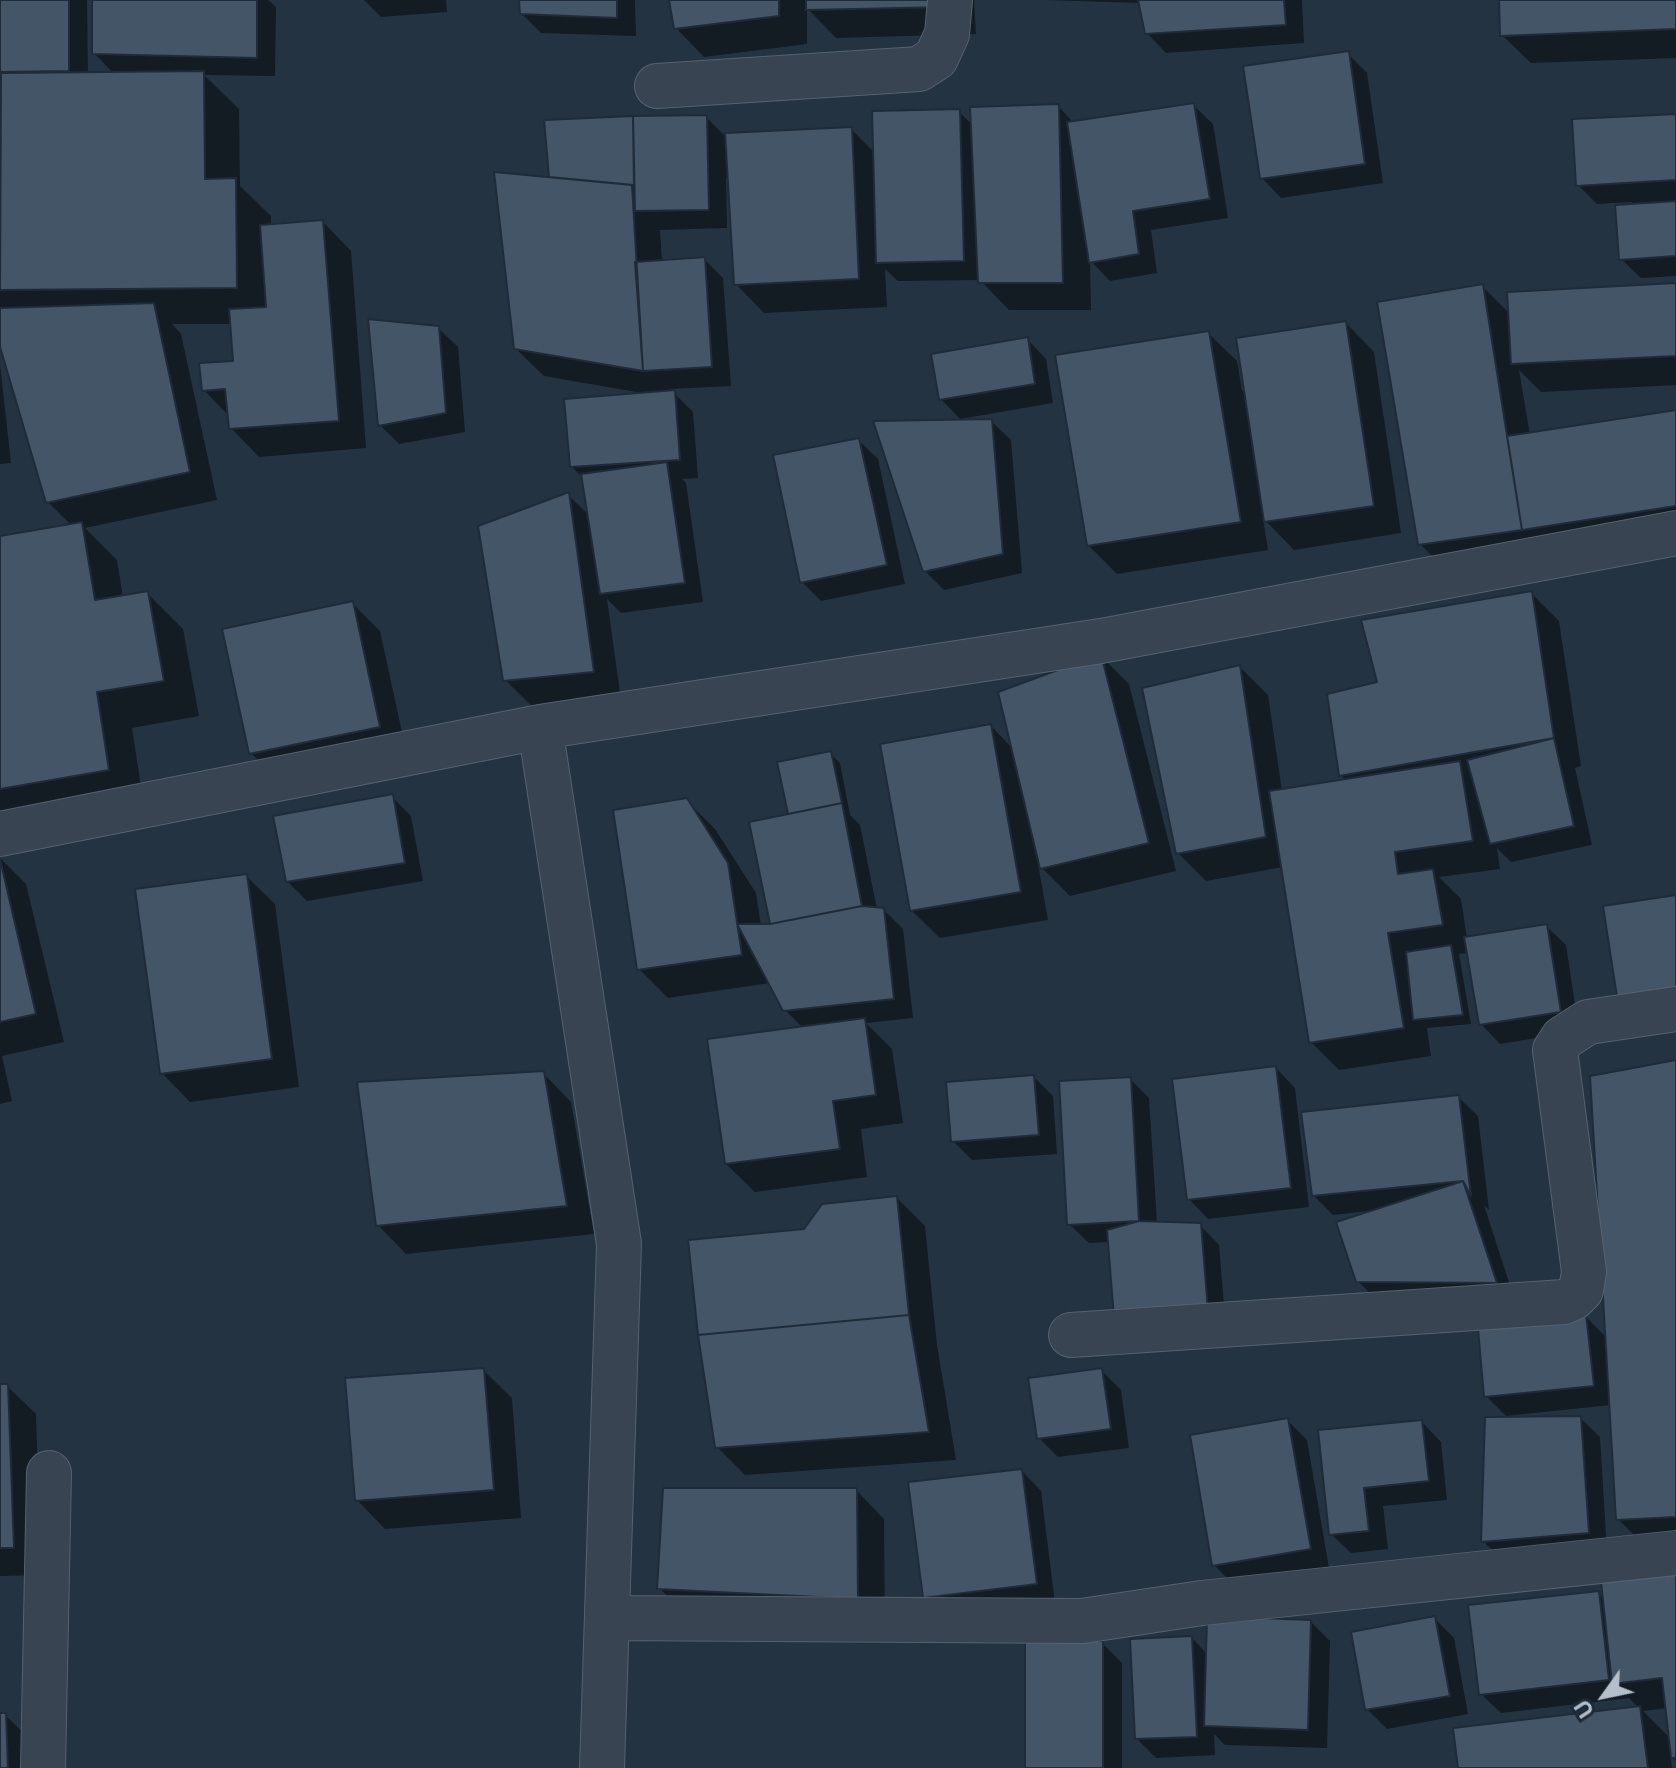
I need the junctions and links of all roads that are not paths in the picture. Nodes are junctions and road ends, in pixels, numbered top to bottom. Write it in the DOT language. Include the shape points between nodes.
graph roads {
  1 [pos="950,0"];
  2 [pos="657,86"];
  3 [pos="1676,533"];
  4 [pos="540,727"];
  5 [pos="0,834"];
  6 [pos="1676,1009"];
  7 [pos="1071,1335"];
  8 [pos="49,1473"];
  9 [pos="1676,1553"];
  10 [pos="607,1618"];
  11 [pos="43,1768"];
  12 [pos="602,1768"];
  1 -- 2 [label="street" via="947,34 936,58 919,69"];
  3 -- 4 [label="street" via="1101,641"];
  4 -- 5 [label="street"];
  4 -- 10 [label="street" via="619,1244"];
  6 -- 7 [label="street" via="1588,1022 1555,1050 1584,1272 1581,1290 1573,1298"];
  8 -- 11 [label="street"];
  9 -- 10 [label="street" via="1202,1603 1082,1621"];
  10 -- 12 [label="street"];
}
